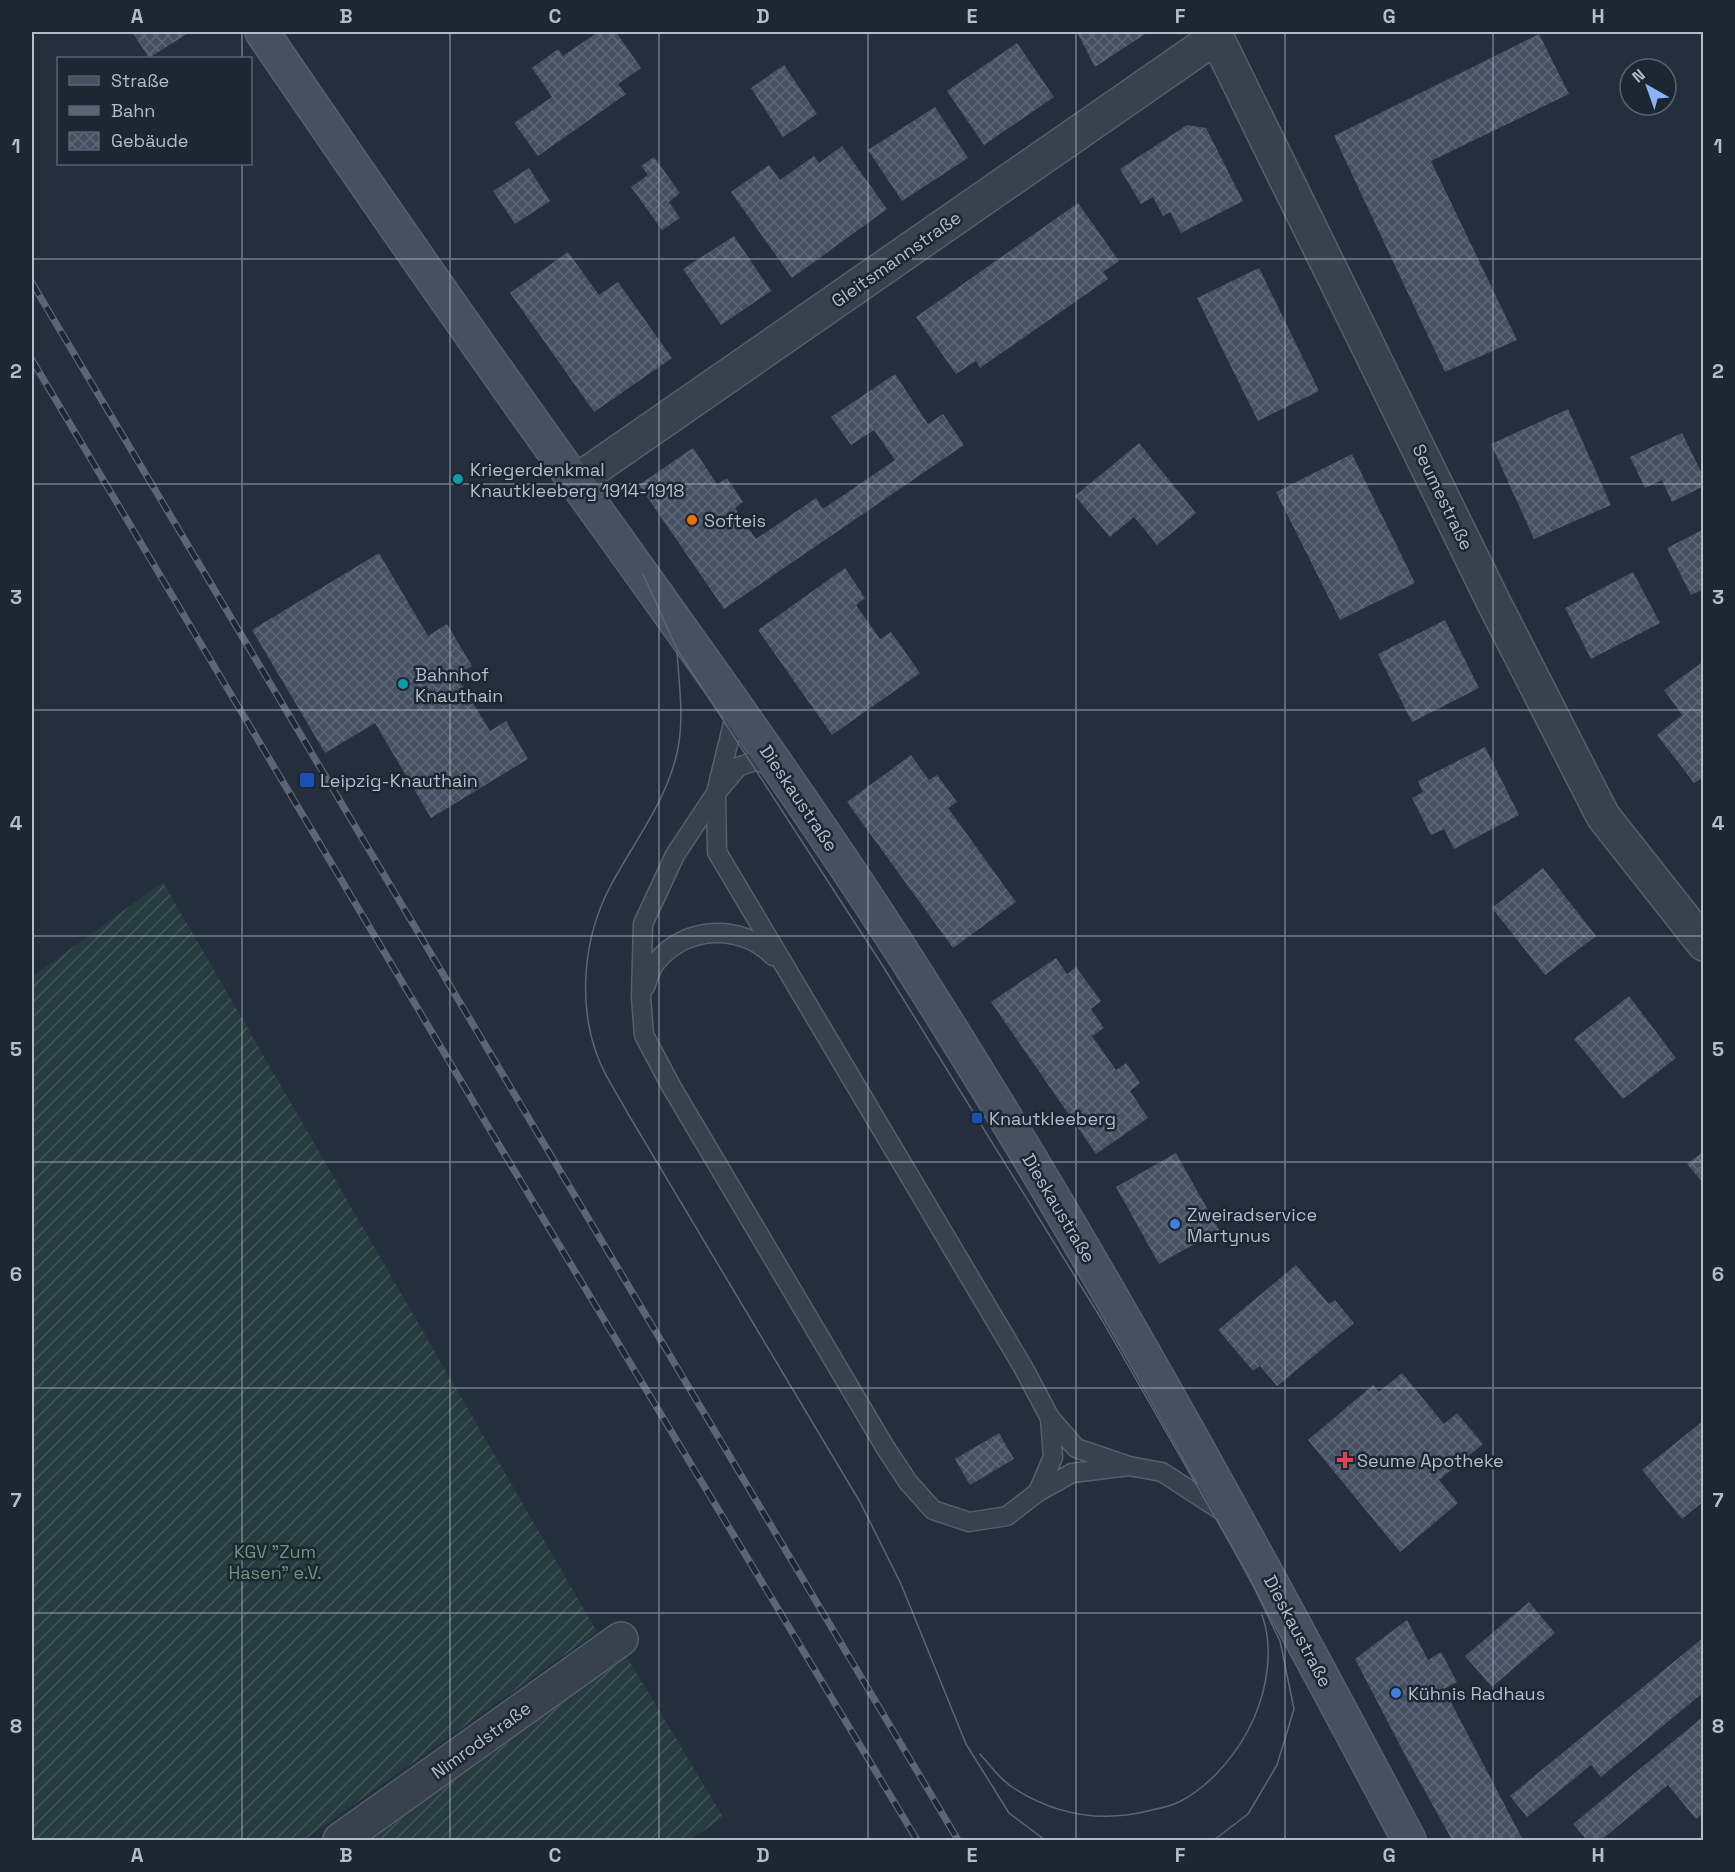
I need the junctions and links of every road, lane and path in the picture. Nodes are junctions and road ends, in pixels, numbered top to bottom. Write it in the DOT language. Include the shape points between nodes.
graph roads {
  1 [pos="1215,34"];
  2 [pos="272,35"];
  3 [pos="576,482"];
  4 [pos="737,707"];
  5 [pos="781,772"];
  6 [pos="716,793"];
  7 [pos="1704,944"];
  8 [pos="787,970"];
  9 [pos="641,997"];
  10 [pos="1050,1418"];
  11 [pos="1129,1466"];
  12 [pos="1038,1492"];
  13 [pos="1241,1523"];
  14 [pos="621,1639"];
  15 [pos="340,1840"];
  16 [pos="1409,1840"];
  1 -- 3 [label="street, Gleitsmannstraße"];
  1 -- 7 [label="street, Seumestraße" via="1603,816"];
  2 -- 3 [label="main road, Dieskaustraße"];
  3 -- 4 [label="main road, Dieskaustraße"];
  4 -- 5 [label="main road, Dieskaustraße"];
  4 -- 6 [label="lane"];
  5 -- 6 [label="lane" via="757,760 738,767"];
  5 -- 13 [label="main road, Dieskaustraße" via="926,989 1120,1309"];
  6 -- 8 [label="lane" via="717,852"];
  6 -- 9 [label="lane" via="675,855 643,924"];
  8 -- 9 [label="lane" via="762,944 725,931 687,938 656,962"];
  8 -- 10 [label="lane" via="1023,1366"];
  9 -- 12 [label="lane" via="644,1035 670,1086 908,1482 933,1510 969,1522 1007,1516"];
  10 -- 11 [label="lane" via="1076,1448"];
  10 -- 12 [label="lane" via="1053,1457"];
  11 -- 12 [label="lane" via="1072,1473"];
  11 -- 13 [label="lane" via="1162,1472"];
  13 -- 16 [label="main road, Dieskaustraße"];
  14 -- 15 [label="street, Nimrodstraße"];
}
